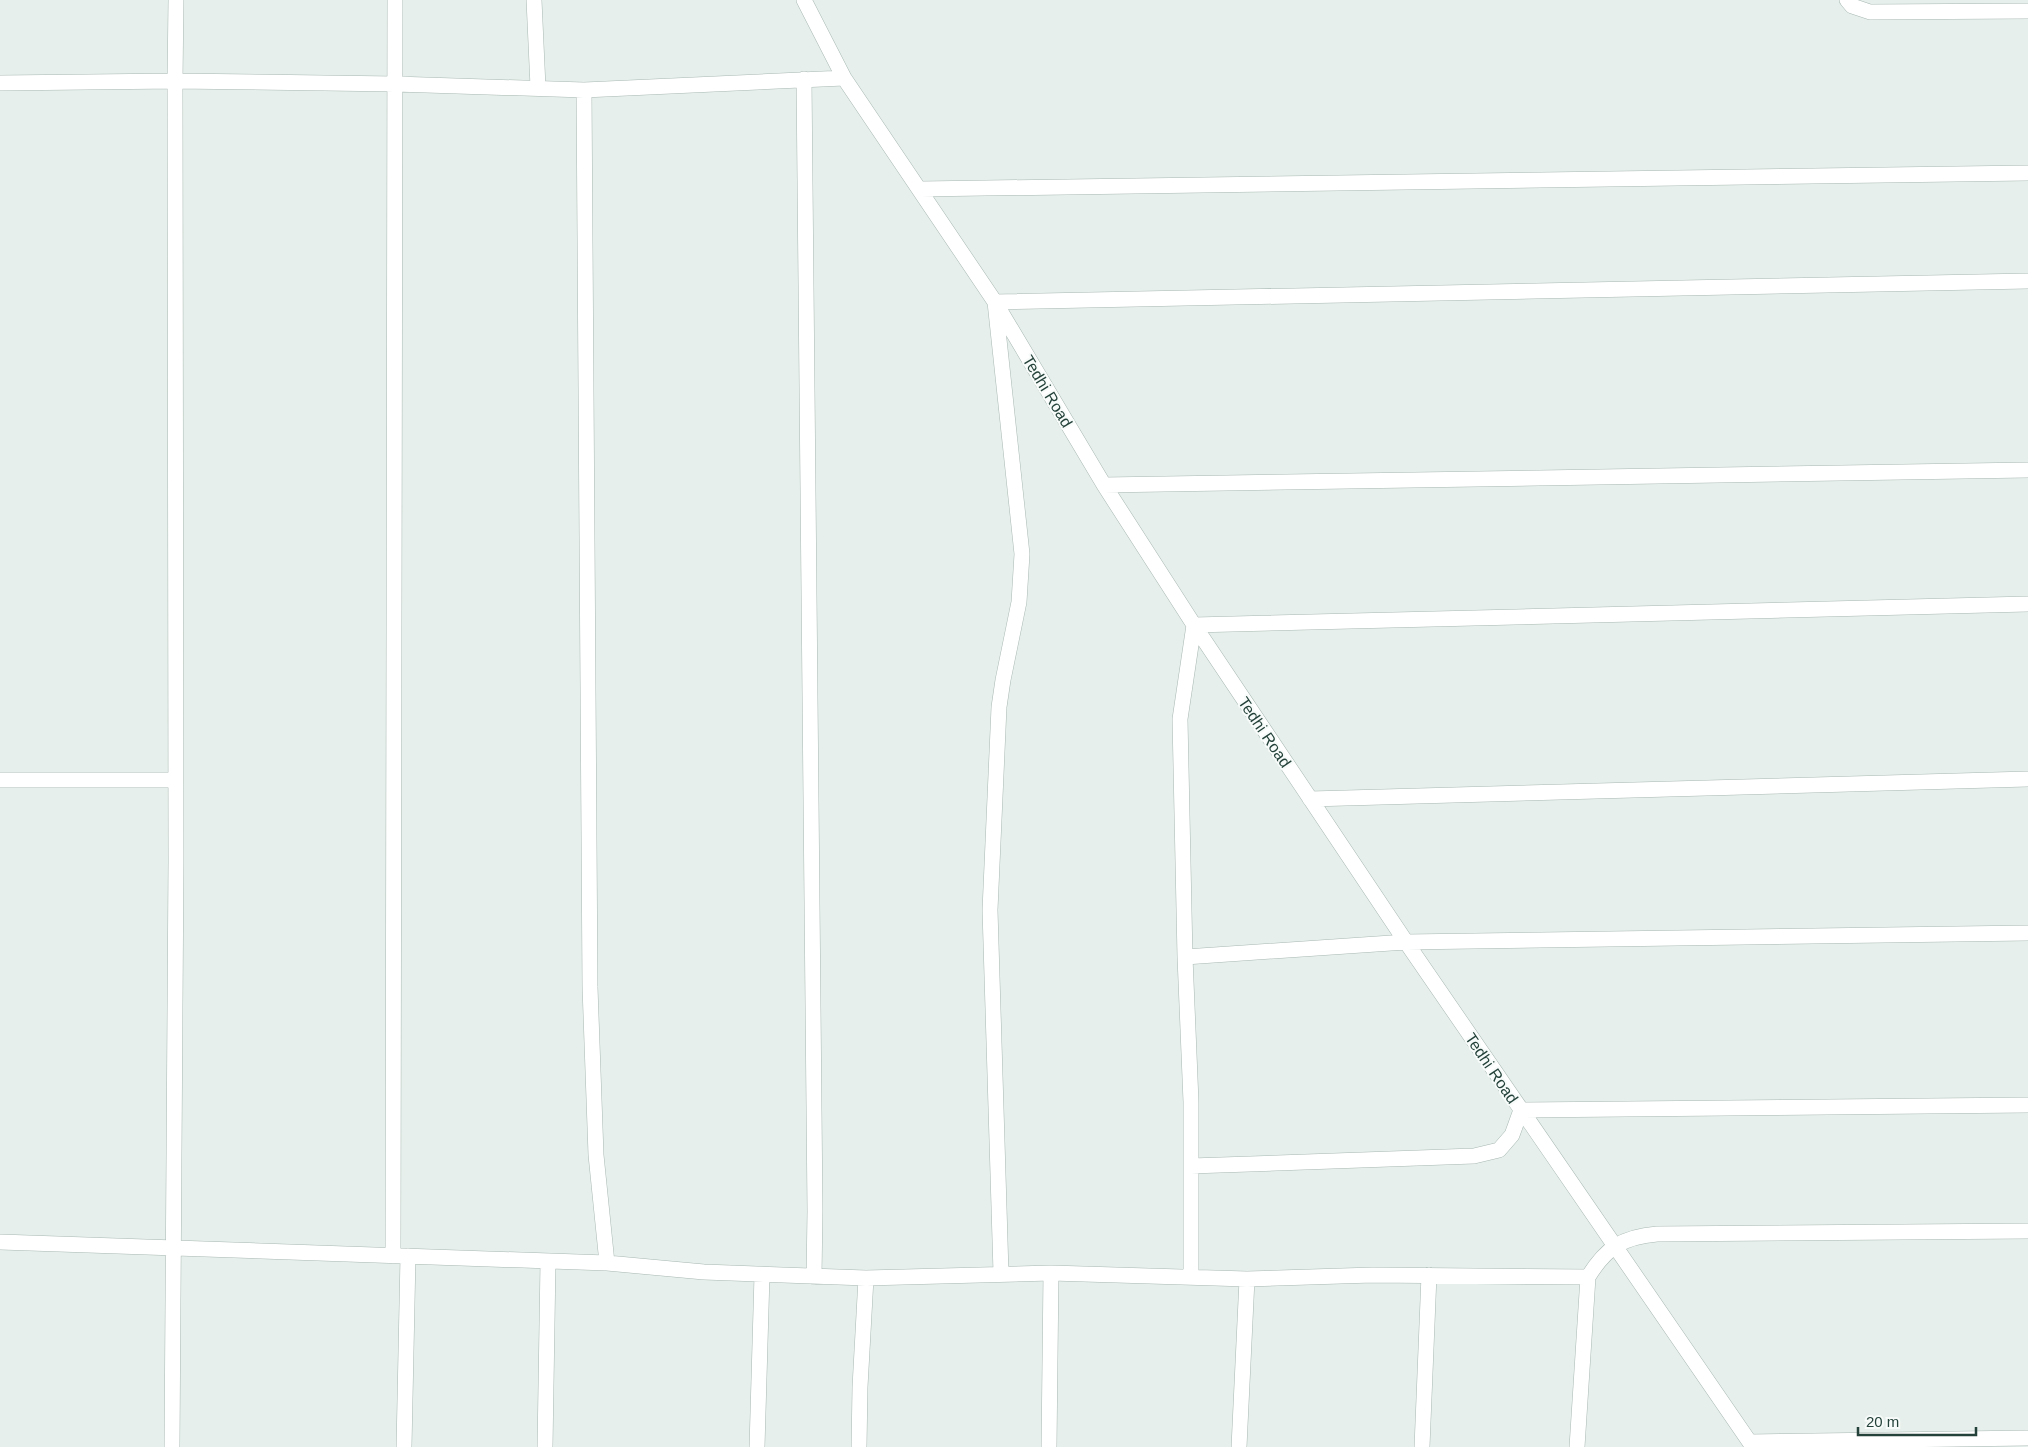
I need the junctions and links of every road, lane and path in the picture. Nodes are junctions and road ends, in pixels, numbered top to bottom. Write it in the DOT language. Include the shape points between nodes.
graph roads {
  1 [pos="176,0"];
  2 [pos="395,0"];
  3 [pos="534,0"];
  4 [pos="804,0"];
  5 [pos="1847,0"];
  6 [pos="2028,11"];
  7 [pos="844,78"];
  8 [pos="804,79"];
  9 [pos="175,80"];
  10 [pos="0,83"];
  11 [pos="395,84"];
  12 [pos="538,87"];
  13 [pos="584,90"];
  14 [pos="2028,173"];
  15 [pos="921,190"];
  16 [pos="2028,281"];
  17 [pos="996,302"];
  18 [pos="2028,470"];
  19 [pos="1104,485"];
  20 [pos="2028,604"];
  21 [pos="1194,625"];
  22 [pos="2028,779"];
  23 [pos="0,780"];
  24 [pos="176,780"];
  25 [pos="1310,799"];
  26 [pos="2028,933"];
  27 [pos="1406,942"];
  28 [pos="1185,958"];
  29 [pos="2028,1105"];
  30 [pos="1521,1110"];
  31 [pos="1191,1166"];
  32 [pos="2028,1231"];
  33 [pos="0,1242"];
  34 [pos="1615,1246"];
  35 [pos="172,1249"];
  36 [pos="400,1256"];
  37 [pos="548,1262"];
  38 [pos="607,1263"];
  39 [pos="1001,1273"];
  40 [pos="1051,1273"];
  41 [pos="762,1275"];
  42 [pos="1429,1275"];
  43 [pos="814,1276"];
  44 [pos="1191,1276"];
  45 [pos="1588,1277"];
  46 [pos="866,1278"];
  47 [pos="1246,1278"];
  48 [pos="2028,1438"];
  49 [pos="1752,1445"];
  50 [pos="172,1447"];
  51 [pos="404,1447"];
  52 [pos="544,1447"];
  53 [pos="757,1447"];
  54 [pos="859,1447"];
  55 [pos="1049,1447"];
  56 [pos="1239,1447"];
  57 [pos="1422,1447"];
  58 [pos="1577,1447"];
  1 -- 9 [label="street"];
  2 -- 11 [label="street"];
  3 -- 12 [label="street"];
  4 -- 7 [label="street, Tedhi Road"];
  5 -- 6 [label="street" via="1852,6 1870,12"];
  7 -- 8 [label="street"];
  7 -- 15 [label="street, Tedhi Road"];
  8 -- 13 [label="street"];
  8 -- 43 [label="street"];
  9 -- 10 [label="street"];
  9 -- 11 [label="street"];
  9 -- 24 [label="street"];
  11 -- 12 [label="street"];
  11 -- 36 [label="street"];
  12 -- 13 [label="street"];
  13 -- 38 [label="street" via="590,988 596,1155"];
  14 -- 15 [label="street"];
  15 -- 17 [label="street, Tedhi Road"];
  16 -- 17 [label="street"];
  17 -- 19 [label="street, Tedhi Road"];
  17 -- 39 [label="street" via="1022,554 1019,602 999,707 990,910"];
  18 -- 19 [label="street"];
  19 -- 21 [label="street, Tedhi Road"];
  20 -- 21 [label="street"];
  21 -- 25 [label="street, Tedhi Road"];
  21 -- 28 [label="street" via="1180,719"];
  22 -- 25 [label="street"];
  23 -- 24 [label="street"];
  24 -- 35 [label="street"];
  25 -- 27 [label="street, Tedhi Road"];
  26 -- 27 [label="street"];
  27 -- 28 [label="street"];
  27 -- 30 [label="street, Tedhi Road"];
  28 -- 31 [label="street"];
  29 -- 30 [label="street"];
  30 -- 31 [label="street" via="1512,1135 1499,1150 1474,1156"];
  30 -- 34 [label="street, Tedhi Road"];
  31 -- 44 [label="street"];
  32 -- 34 [label="street" via="1657,1234 1629,1238"];
  33 -- 35 [label="street"];
  34 -- 45 [label="street"];
  34 -- 49 [label="street, Tedhi Road"];
  35 -- 36 [label="street"];
  35 -- 50 [label="street"];
  36 -- 37 [label="street"];
  36 -- 51 [label="street"];
  37 -- 38 [label="street"];
  37 -- 52 [label="street"];
  38 -- 41 [label="street"];
  39 -- 40 [label="street"];
  39 -- 46 [label="street"];
  40 -- 44 [label="street"];
  40 -- 55 [label="street"];
  41 -- 43 [label="street"];
  41 -- 53 [label="street"];
  42 -- 45 [label="street"];
  42 -- 47 [label="street"];
  42 -- 57 [label="street"];
  43 -- 46 [label="street"];
  44 -- 47 [label="street"];
  45 -- 58 [label="street"];
  46 -- 54 [label="street"];
  47 -- 56 [label="street"];
  48 -- 49 [label="street"];
}
